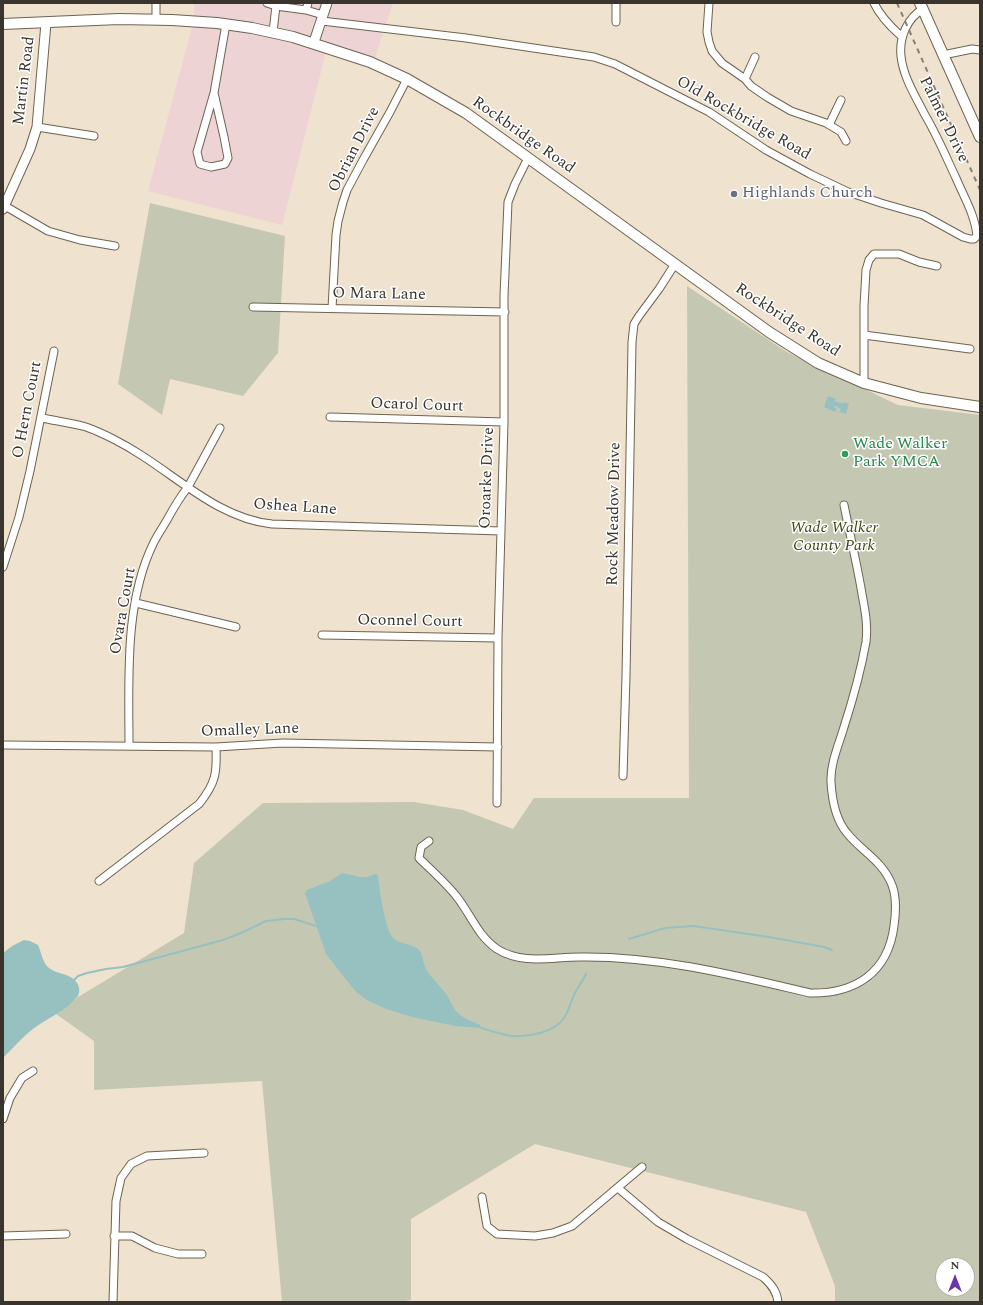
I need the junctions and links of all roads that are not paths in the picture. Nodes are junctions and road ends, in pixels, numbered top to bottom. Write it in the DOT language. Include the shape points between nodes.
graph roads {
  1 [pos="156,3"];
  2 [pos="267,3"];
  3 [pos="327,3"];
  4 [pos="616,3"];
  5 [pos="709,3"];
  6 [pos="874,3"];
  7 [pos="276,6"];
  8 [pos="307,6"];
  9 [pos="922,6"];
  10 [pos="323,18"];
  11 [pos="156,20"];
  12 [pos="46,22"];
  13 [pos="616,22"];
  14 [pos="3,24"];
  15 [pos="226,24"];
  16 [pos="273,32"];
  17 [pos="901,36"];
  18 [pos="314,42"];
  19 [pos="980,50"];
  20 [pos="943,55"];
  21 [pos="755,57"];
  22 [pos="407,79"];
  23 [pos="745,79"];
  24 [pos="214,93"];
  25 [pos="841,100"];
  26 [pos="829,125"];
  27 [pos="37,127"];
  28 [pos="94,136"];
  29 [pos="980,137"];
  30 [pos="846,141"];
  31 [pos="528,158"];
  32 [pos="4,208"];
  33 [pos="977,236"];
  34 [pos="115,246"];
  35 [pos="675,264"];
  36 [pos="937,266"];
  37 [pos="253,307"];
  38 [pos="332,308"];
  39 [pos="505,312"];
  40 [pos="864,336"];
  41 [pos="970,349"];
  42 [pos="54,351"];
  43 [pos="864,383"];
  44 [pos="980,408"];
  45 [pos="330,417"];
  46 [pos="42,418"];
  47 [pos="504,422"];
  48 [pos="220,428"];
  49 [pos="188,487"];
  50 [pos="844,505"];
  51 [pos="501,530"];
  52 [pos="3,567"];
  53 [pos="136,603"];
  54 [pos="236,627"];
  55 [pos="322,635"];
  56 [pos="498,638"];
  57 [pos="3,745"];
  58 [pos="129,746"];
  59 [pos="216,747"];
  60 [pos="498,747"];
  61 [pos="623,776"];
  62 [pos="497,803"];
  63 [pos="429,841"];
  64 [pos="99,881"];
  65 [pos="33,1071"];
  66 [pos="3,1120"];
  67 [pos="204,1153"];
  68 [pos="642,1167"];
  69 [pos="618,1188"];
  70 [pos="482,1197"];
  71 [pos="66,1234"];
  72 [pos="3,1236"];
  73 [pos="114,1236"];
  74 [pos="202,1254"];
  75 [pos="113,1302"];
  76 [pos="778,1302"];
  1 -- 11 [label="street"];
  2 -- 7 [label="street, Old Rockbridge Road"];
  3 -- 10 [label="street"];
  4 -- 13 [label="street"];
  5 -- 23 [label="street" via="708,32 712,51 722,63"];
  6 -- 17 [label="street" via="891,27"];
  7 -- 8 [label="street, Old Rockbridge Road"];
  7 -- 16 [label="street"];
  8 -- 10 [label="street, Old Rockbridge Road"];
  9 -- 17 [label="street"];
  9 -- 20 [label="main road"];
  10 -- 18 [label="street"];
  10 -- 33 [label="street, Old Rockbridge Road" via="594,57 615,64 710,112 766,150 848,192 923,215 963,237 974,239"];
  11 -- 12 [label="main road, Rockbridge Road"];
  11 -- 15 [label="main road, Rockbridge Road"];
  12 -- 14 [label="main road, Rockbridge Road"];
  12 -- 27 [label="street, Martin Road"];
  15 -- 16 [label="main road, Rockbridge Road"];
  15 -- 24 [label="street"];
  16 -- 18 [label="main road, Rockbridge Road"];
  17 -- 33 [label="street, Palmer Drive" via="900,55 903,66 973,217"];
  18 -- 22 [label="main road, Rockbridge Road" via="370,62"];
  19 -- 20 [label="street" via="972,49"];
  20 -- 29 [label="main road"];
  21 -- 23 [label="street"];
  22 -- 31 [label="main road, Rockbridge Road" via="466,113"];
  22 -- 38 [label="street, Obrian Drive" via="343,202 336,235"];
  23 -- 26 [label="street" via="775,102"];
  24 -- 24 [label="street" via="197,152 200,164 211,167 225,164 228,158"];
  25 -- 26 [label="street"];
  26 -- 30 [label="street" via="840,132"];
  27 -- 28 [label="street"];
  27 -- 32 [label="street, Martin Road"];
  31 -- 35 [label="main road, Rockbridge Road"];
  31 -- 39 [label="street, Oroarke Drive" via="508,202"];
  32 -- 34 [label="street" via="48,231"];
  35 -- 43 [label="main road, Rockbridge Road" via="769,332 818,363"];
  35 -- 61 [label="street, Rock Meadow Drive" via="638,316 634,324 632,342"];
  36 -- 40 [label="street" via="899,254 874,254 866,270"];
  37 -- 38 [label="street, O Mara Lane"];
  38 -- 39 [label="street, O Mara Lane"];
  39 -- 47 [label="street, Oroarke Drive"];
  40 -- 41 [label="street"];
  40 -- 43 [label="street"];
  42 -- 46 [label="street, O Hern Court"];
  43 -- 44 [label="main road, Rockbridge Road" via="921,398"];
  45 -- 47 [label="street, Ocarol Court"];
  46 -- 49 [label="street, Oshea Lane" via="86,427 141,454"];
  46 -- 52 [label="street, O Hern Court" via="21,509"];
  47 -- 51 [label="street, Oroarke Drive"];
  48 -- 49 [label="street, Ovara Court"];
  49 -- 51 [label="street, Oshea Lane" via="236,515 263,523"];
  49 -- 53 [label="street, Ovara Court" via="154,542 145,564"];
  50 -- 63 [label="street" via="866,614 866,634 849,712 834,762 831,781 835,812 846,833 883,868 892,884 896,902 889,948 880,964 866,978 841,990 810,993 716,971 660,962 600,957 534,960 516,957 498,949 482,936 457,896 419,858 421,847"];
  51 -- 56 [label="street, Oroarke Drive"];
  53 -- 54 [label="street"];
  53 -- 58 [label="street, Ovara Court" via="129,660"];
  55 -- 56 [label="street, Oconnel Court"];
  56 -- 60 [label="street, Oroarke Drive"];
  57 -- 58 [label="street, Omalley Lane"];
  58 -- 59 [label="street, Omalley Lane"];
  59 -- 60 [label="street, Omalley Lane" via="283,743"];
  59 -- 64 [label="street" via="215,777 199,804"];
  60 -- 62 [label="street, Oroarke Drive"];
  65 -- 66 [label="street" via="22,1078 10,1098"];
  67 -- 73 [label="street" via="147,1156 131,1164 121,1178 116,1201"];
  68 -- 69 [label="street"];
  69 -- 70 [label="street" via="572,1226 535,1236 497,1234 487,1226"];
  69 -- 76 [label="street" via="664,1226 763,1277 772,1285"];
  71 -- 72 [label="street"];
  73 -- 74 [label="street" via="132,1236 155,1248 178,1254"];
  73 -- 75 [label="street"];
}
